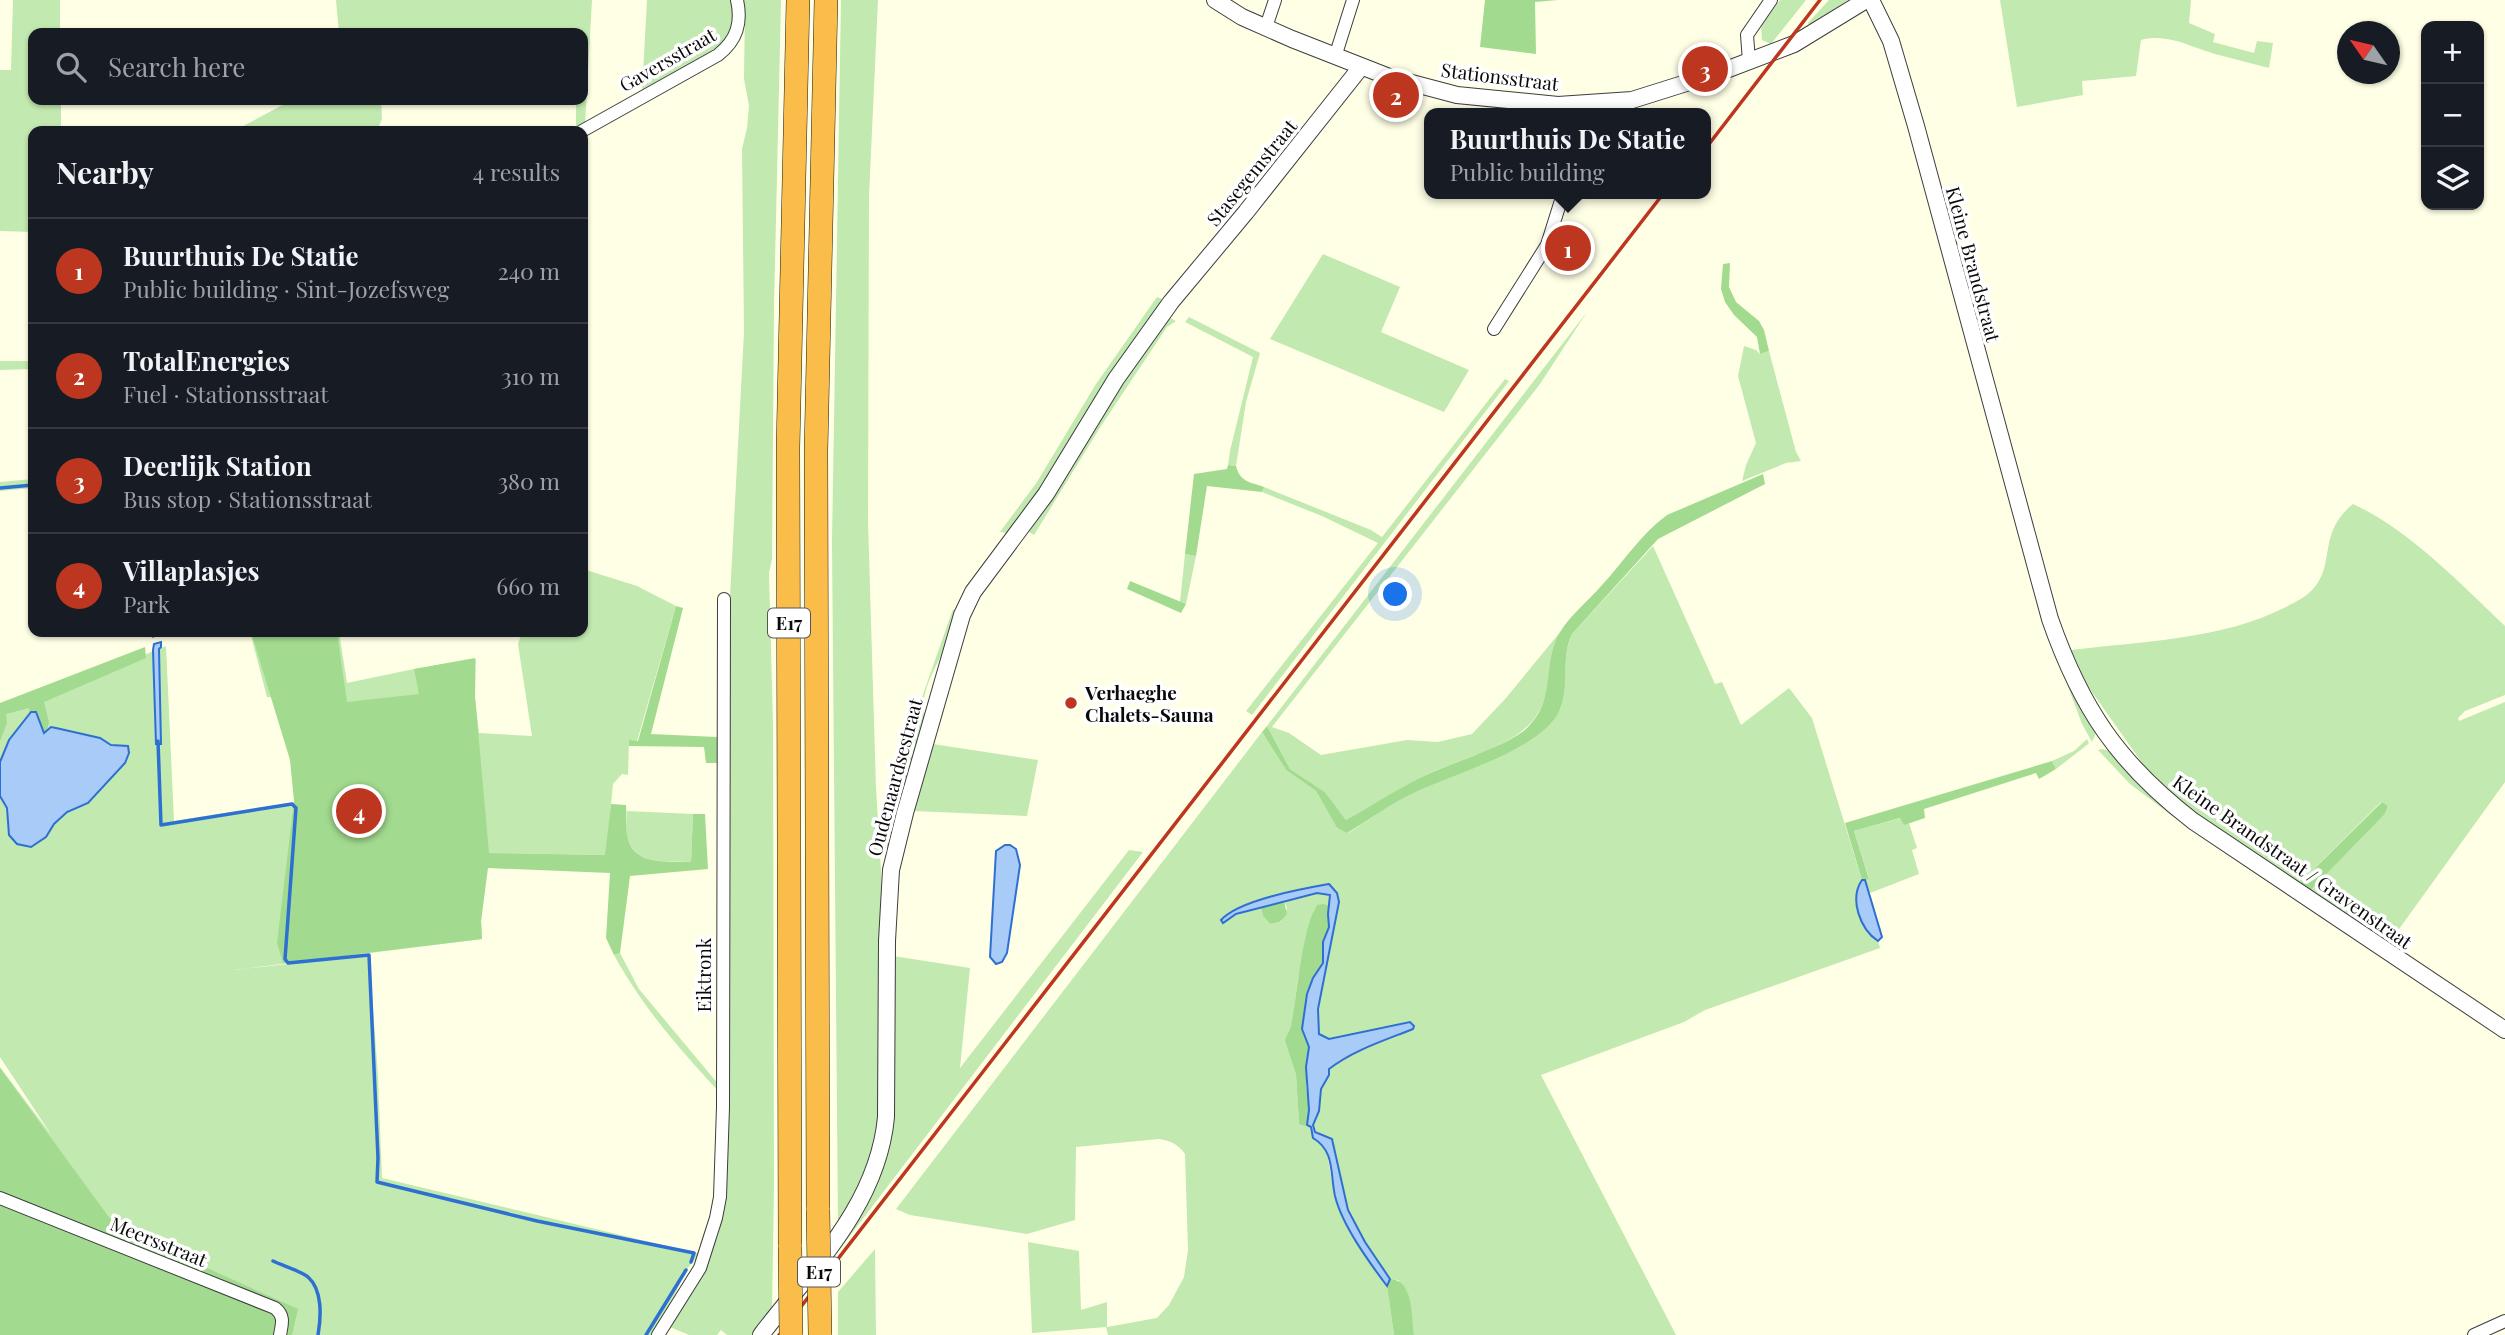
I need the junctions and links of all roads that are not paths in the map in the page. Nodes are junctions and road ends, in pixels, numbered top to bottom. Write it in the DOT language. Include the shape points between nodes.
graph roads {
  1 [pos="737,0"];
  2 [pos="798,0"];
  3 [pos="826,0"];
  4 [pos="1215,0"];
  5 [pos="1275,0"];
  6 [pos="1353,0"];
  7 [pos="1770,0"];
  8 [pos="1869,0"];
  9 [pos="1266,27"];
  10 [pos="1335,57"];
  11 [pos="1749,61"];
  12 [pos="1361,67"];
  13 [pos="1574,108"];
  14 [pos="1589,108"];
  15 [pos="588,128"];
  16 [pos="1561,199"];
  17 [pos="1171,302"];
  18 [pos="1494,329"];
  19 [pos="2028,541"];
  20 [pos="724,599"];
  21 [pos="2505,1030"];
  22 [pos="0,1198"];
  23 [pos="2505,1321"];
  24 [pos="280,1335"];
  25 [pos="658,1335"];
  26 [pos="761,1335"];
  27 [pos="791,1335"];
  28 [pos="820,1335"];
  29 [pos="2474,1335"];
  1 -- 15 [label="street, Gaversstraat" via="738,30 731,45"];
  2 -- 27 [label="highway, E17, bridge" via="788,448"];
  3 -- 28 [label="highway, E17, bridge" via="816,451"];
  4 -- 9 [label="street, Stationsstraat"];
  5 -- 9 [label="street"];
  6 -- 10 [label="street"];
  7 -- 11 [label="street" via="1747,35"];
  8 -- 11 [label="street, Stationsstraat" via="1808,37"];
  8 -- 19 [label="street, Kleine Brandstraat" via="1885,24 1898,65"];
  9 -- 10 [label="street, Stationsstraat"];
  10 -- 12 [label="street, Stationsstraat"];
  11 -- 14 [label="street, Stationsstraat" via="1632,100"];
  12 -- 13 [label="street, Stationsstraat" via="1457,95"];
  12 -- 17 [label="street, Stasegemstraat"];
  16 -- 18 [label="street" via="1547,245"];
  17 -- 26 [label="street, Oudenaardsestraat" via="1116,379 1046,494 972,592 962,615 891,870 884,1141 865,1194"];
  19 -- 21 [label="street, Kleine Brandstraat / Gravenstraat" via="2075,685 2107,737 2146,782 2205,829"];
  20 -- 25 [label="street, Eiktronk" via="720,1196 699,1268"];
  22 -- 24 [label="street, Meersstraat" via="275,1308 283,1318"];
  23 -- 29 [label="street"];
}
